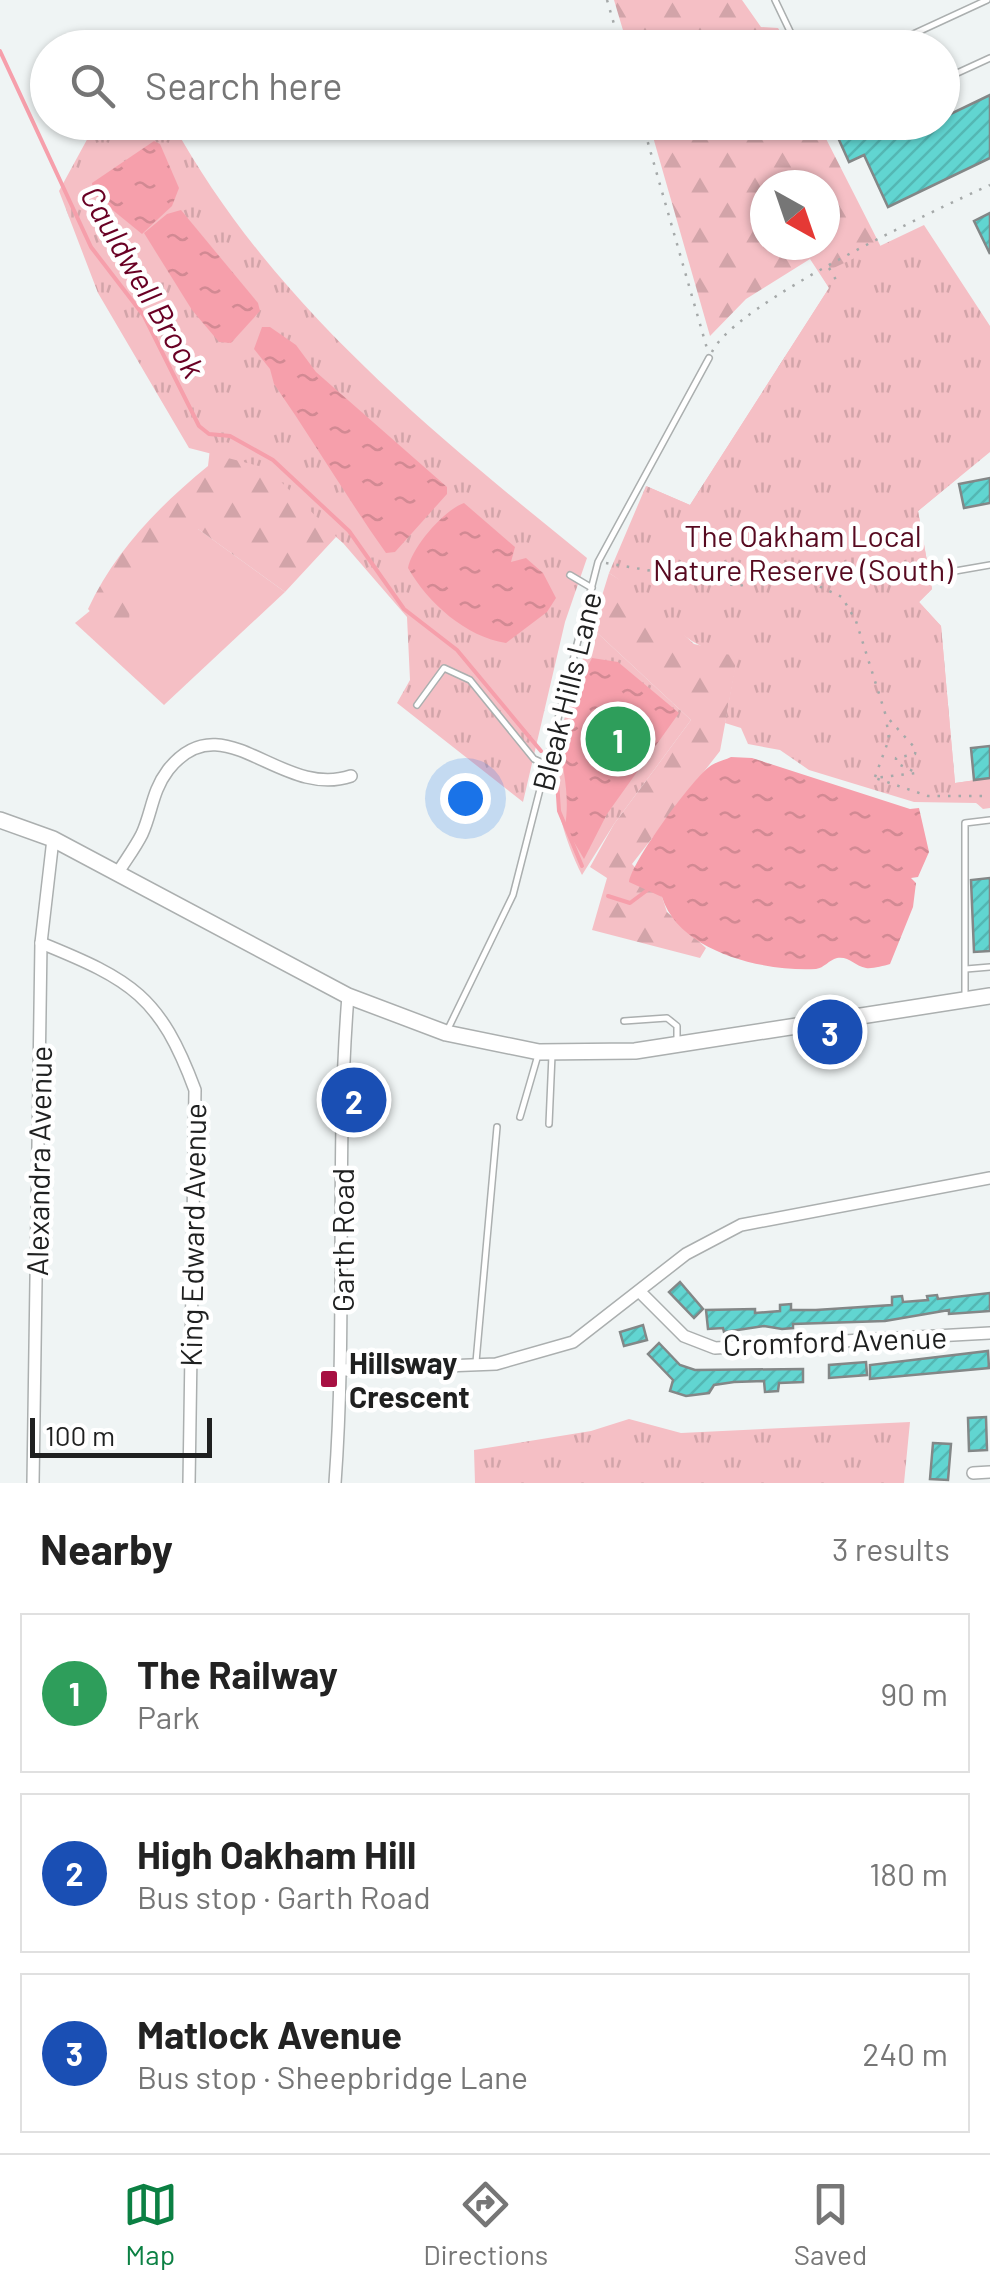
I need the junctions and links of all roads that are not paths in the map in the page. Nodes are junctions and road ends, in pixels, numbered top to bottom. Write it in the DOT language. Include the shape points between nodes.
graph roads {
  1 [pos="775,0"];
  2 [pos="988,0"];
  3 [pos="789,30"];
  4 [pos="922,30"];
  5 [pos="990,58"];
  6 [pos="960,72"];
  7 [pos="710,358"];
  8 [pos="990,565"];
  9 [pos="938,574"];
  10 [pos="570,575"];
  11 [pos="592,588"];
  12 [pos="417,705"];
  13 [pos="547,764"];
  14 [pos="351,776"];
  15 [pos="0,820"];
  16 [pos="990,820"];
  17 [pos="53,839"];
  18 [pos="117,874"];
  19 [pos="41,944"];
  20 [pos="990,967"];
  21 [pos="966,969"];
  22 [pos="348,996"];
  23 [pos="990,996"];
  24 [pos="966,1000"];
  25 [pos="624,1021"];
  26 [pos="446,1033"];
  27 [pos="677,1044"];
  28 [pos="546,1052"];
  29 [pos="520,1116"];
  30 [pos="550,1124"];
  31 [pos="497,1127"];
  32 [pos="990,1178"];
  33 [pos="640,1292"];
  34 [pos="990,1333"];
  35 [pos="476,1365"];
  36 [pos="343,1370"];
  37 [pos="990,1472"];
  38 [pos="972,1473"];
  39 [pos="32,1483"];
  40 [pos="189,1483"];
  41 [pos="336,1483"];
  1 -- 3 [label="lane"];
  2 -- 4 [label="lane"];
  5 -- 6 [label="lane"];
  7 -- 11 [label="lane, Bleak Hills Lane" via="598,562"];
  8 -- 9 [label="lane"];
  10 -- 11 [label="lane"];
  11 -- 13 [label="lane, Bleak Hills Lane"];
  12 -- 13 [label="lane" via="444,668 470,680 534,759"];
  13 -- 26 [label="lane, Bleak Hills Lane" via="512,895"];
  14 -- 18 [label="street" via="312,782 224,743 194,745 153,793 143,832"];
  15 -- 17 [label="street"];
  16 -- 21 [label="lane" via="966,823"];
  17 -- 18 [label="street"];
  17 -- 19 [label="street, Alexandra Avenue"];
  18 -- 22 [label="street"];
  19 -- 39 [label="street, Alexandra Avenue"];
  19 -- 40 [label="street, King Edward Avenue" via="122,979 154,1007 194,1090"];
  20 -- 21 [label="lane"];
  21 -- 24 [label="lane"];
  22 -- 26 [label="street"];
  22 -- 36 [label="street, Garth Road" via="339,1280"];
  23 -- 24 [label="street"];
  24 -- 27 [label="street"];
  25 -- 27 [label="lane" via="674,1021"];
  26 -- 28 [label="street"];
  27 -- 28 [label="street"];
  28 -- 29 [label="lane"];
  28 -- 30 [label="lane"];
  31 -- 35 [label="lane"];
  32 -- 33 [label="street" via="741,1225 686,1254"];
  33 -- 34 [label="street, Cromford Avenue" via="684,1336 715,1348"];
  33 -- 35 [label="street" via="573,1342"];
  35 -- 36 [label="street"];
  36 -- 41 [label="street, Garth Road"];
  37 -- 38 [label="street"];
}
